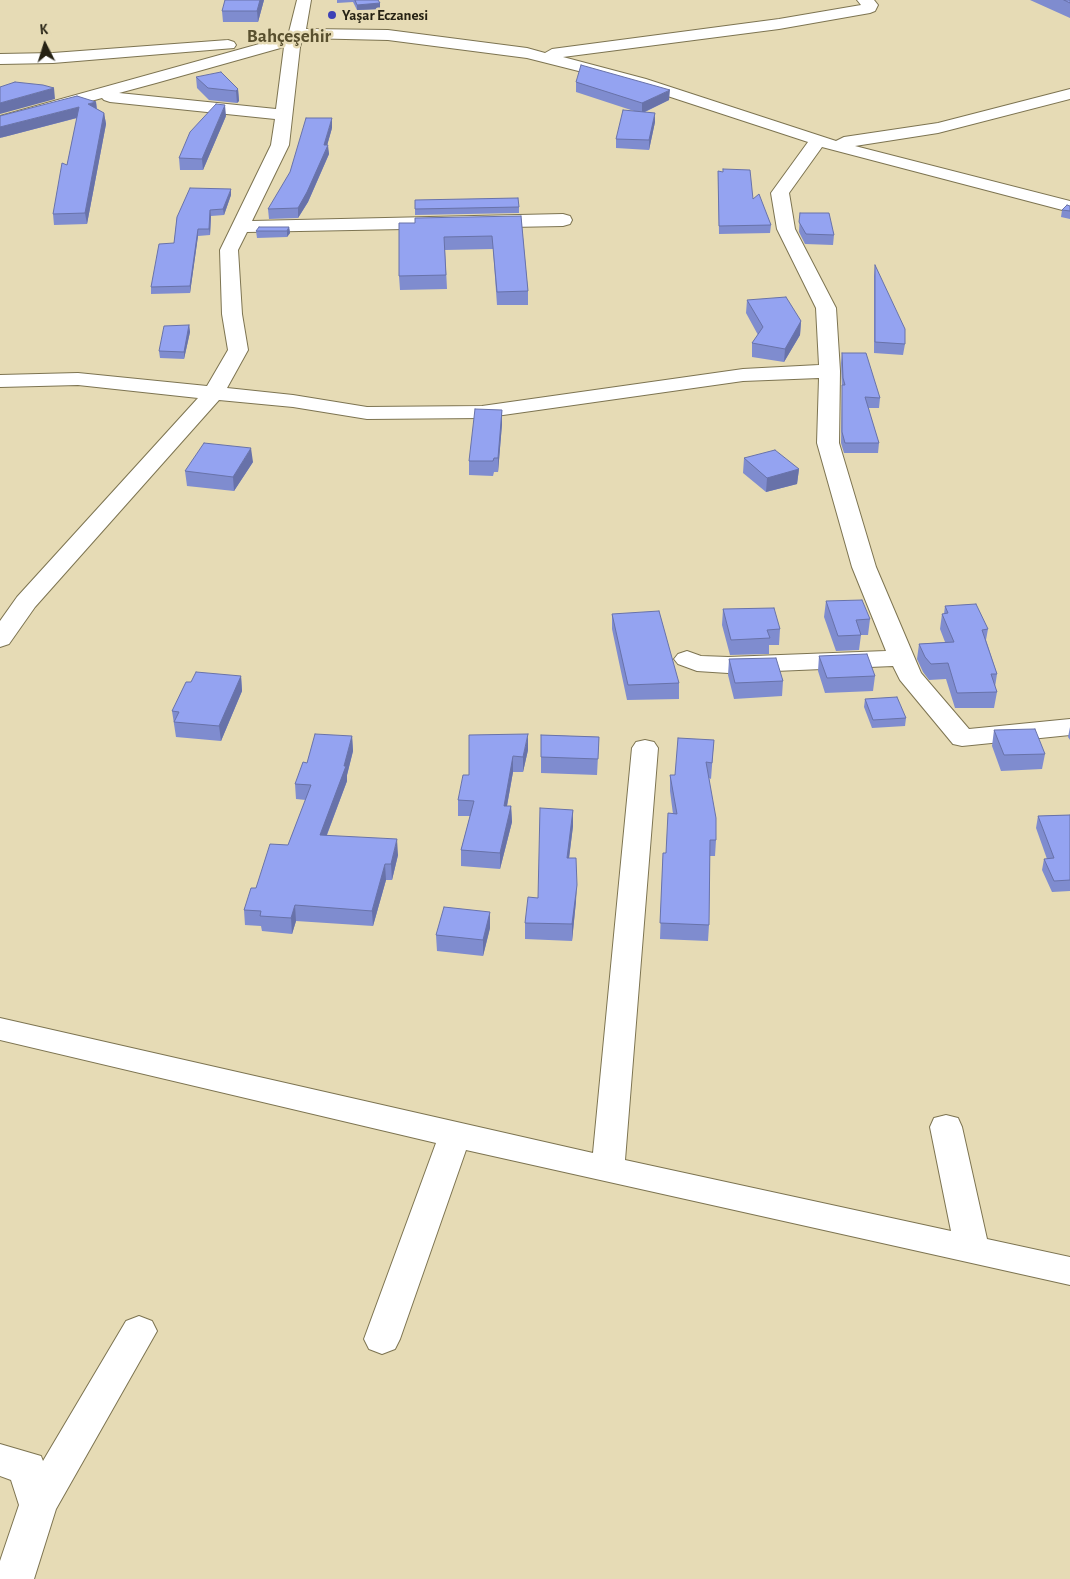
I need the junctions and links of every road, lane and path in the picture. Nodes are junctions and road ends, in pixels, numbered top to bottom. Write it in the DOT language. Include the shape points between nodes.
graph roads {
  1 [pos="304,0"];
  2 [pos="864,0"];
  3 [pos="296,36"];
  4 [pos="538,56"];
  5 [pos="0,59"];
  6 [pos="1070,94"];
  7 [pos="91,95"];
  8 [pos="283,114"];
  9 [pos="0,121"];
  10 [pos="825,142"];
  11 [pos="1070,207"];
  12 [pos="563,220"];
  13 [pos="240,227"];
  14 [pos="830,372"];
  15 [pos="0,381"];
  16 [pos="214,393"];
  17 [pos="2,631"];
  18 [pos="903,658"];
  19 [pos="688,659"];
  20 [pos="1070,727"];
  21 [pos="645,748"];
  22 [pos="0,1029"];
  23 [pos="946,1127"];
  24 [pos="455,1135"];
  25 [pos="608,1168"];
  26 [pos="972,1250"];
  27 [pos="1070,1271"];
  28 [pos="139,1331"];
  29 [pos="382,1339"];
  30 [pos="0,1460"];
  31 [pos="38,1505"];
  32 [pos="14,1579"];
  1 -- 3 [label="street"];
  2 -- 4 [label="street" via="871,5 870,8 779,24"];
  3 -- 4 [label="street" via="388,34"];
  3 -- 5 [label="street" via="184,49"];
  3 -- 7 [label="street"];
  3 -- 8 [label="street"];
  4 -- 10 [label="street" via="640,82"];
  6 -- 10 [label="street" via="938,128"];
  7 -- 8 [label="street"];
  7 -- 9 [label="street"];
  8 -- 13 [label="street" via="280,145"];
  10 -- 11 [label="street"];
  10 -- 14 [label="street" via="780,193 786,229 826,308"];
  12 -- 13 [label="street"];
  13 -- 16 [label="street" via="229,250 232,314 238,350"];
  14 -- 16 [label="street" via="743,375 482,412 367,413"];
  14 -- 18 [label="street" via="828,443 864,567"];
  15 -- 16 [label="street" via="78,379"];
  16 -- 17 [label="street"];
  18 -- 19 [label="street" via="728,665 697,663"];
  18 -- 20 [label="street" via="910,675 962,738"];
  21 -- 25 [label="street"];
  22 -- 24 [label="street"];
  23 -- 26 [label="street"];
  24 -- 25 [label="street"];
  24 -- 29 [label="street"];
  25 -- 26 [label="street"];
  26 -- 27 [label="street"];
  28 -- 31 [label="street"];
  30 -- 31 [label="street" via="27,1468"];
  31 -- 32 [label="street"];
}
